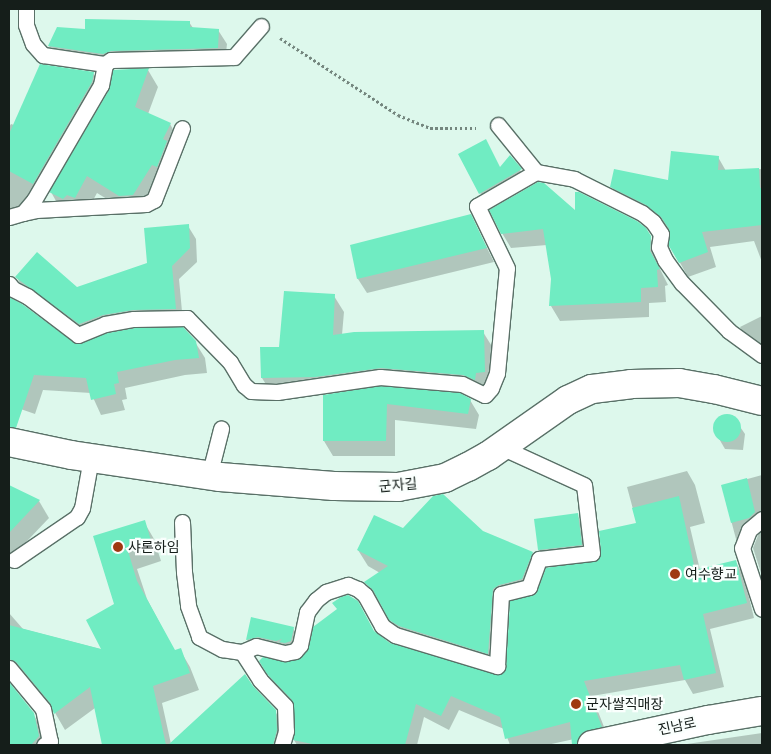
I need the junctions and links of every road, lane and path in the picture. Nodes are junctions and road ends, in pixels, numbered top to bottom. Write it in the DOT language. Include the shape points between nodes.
graph roads {
  1 [pos="26,9"];
  2 [pos="261,26"];
  3 [pos="105,64"];
  4 [pos="498,125"];
  5 [pos="182,128"];
  6 [pos="536,172"];
  7 [pos="16,215"];
  8 [pos="9,284"];
  9 [pos="762,355"];
  10 [pos="762,401"];
  11 [pos="221,429"];
  12 [pos="9,442"];
  13 [pos="501,447"];
  14 [pos="90,458"];
  15 [pos="209,476"];
  16 [pos="762,518"];
  17 [pos="182,522"];
  18 [pos="14,560"];
  19 [pos="762,609"];
  20 [pos="242,652"];
  21 [pos="9,668"];
  22 [pos="762,711"];
  23 [pos="44,745"];
  24 [pos="282,745"];
  25 [pos="592,745"];
  1 -- 3 [label="lane" via="26,25 33,44 44,55"];
  2 -- 3 [label="lane" via="234,57 112,60"];
  2 -- 4 [label="path" via="398,115 430,128 468,130"];
  3 -- 7 [label="lane" via="101,85 93,100 34,200"];
  4 -- 6 [label="lane"];
  5 -- 7 [label="lane" via="154,200 146,204 36,210"];
  6 -- 8 [label="lane" via="477,206 507,268 497,373 485,395 462,384 380,377 277,392 251,390 244,385 230,362 187,318 134,318 78,334"];
  6 -- 9 [label="lane" via="574,179 642,213 660,234 659,247 664,260 682,283 729,331"];
  10 -- 13 [label="street, 군자길" via="714,388 679,384 654,382 604,386 568,400"];
  11 -- 15 [label="lane"];
  12 -- 14 [label="street, 군자길"];
  13 -- 15 [label="street, 군자길" via="445,478 398,487 334,486"];
  13 -- 20 [label="lane" via="584,485 592,553 539,559 529,587 501,594 497,666 395,635 382,626 365,595 348,586 326,592 316,600 307,612 300,645 295,652 285,653 256,646"];
  14 -- 15 [label="street, 군자길"];
  14 -- 18 [label="lane" via="82,508 76,517"];
  16 -- 19 [label="lane" via="749,530 742,548"];
  17 -- 20 [label="lane" via="188,606 199,637 222,648"];
  20 -- 24 [label="lane" via="260,680 285,706 286,731"];
  21 -- 23 [label="lane" via="42,709 50,741"];
  22 -- 25 [label="street, 진남로"];
}
